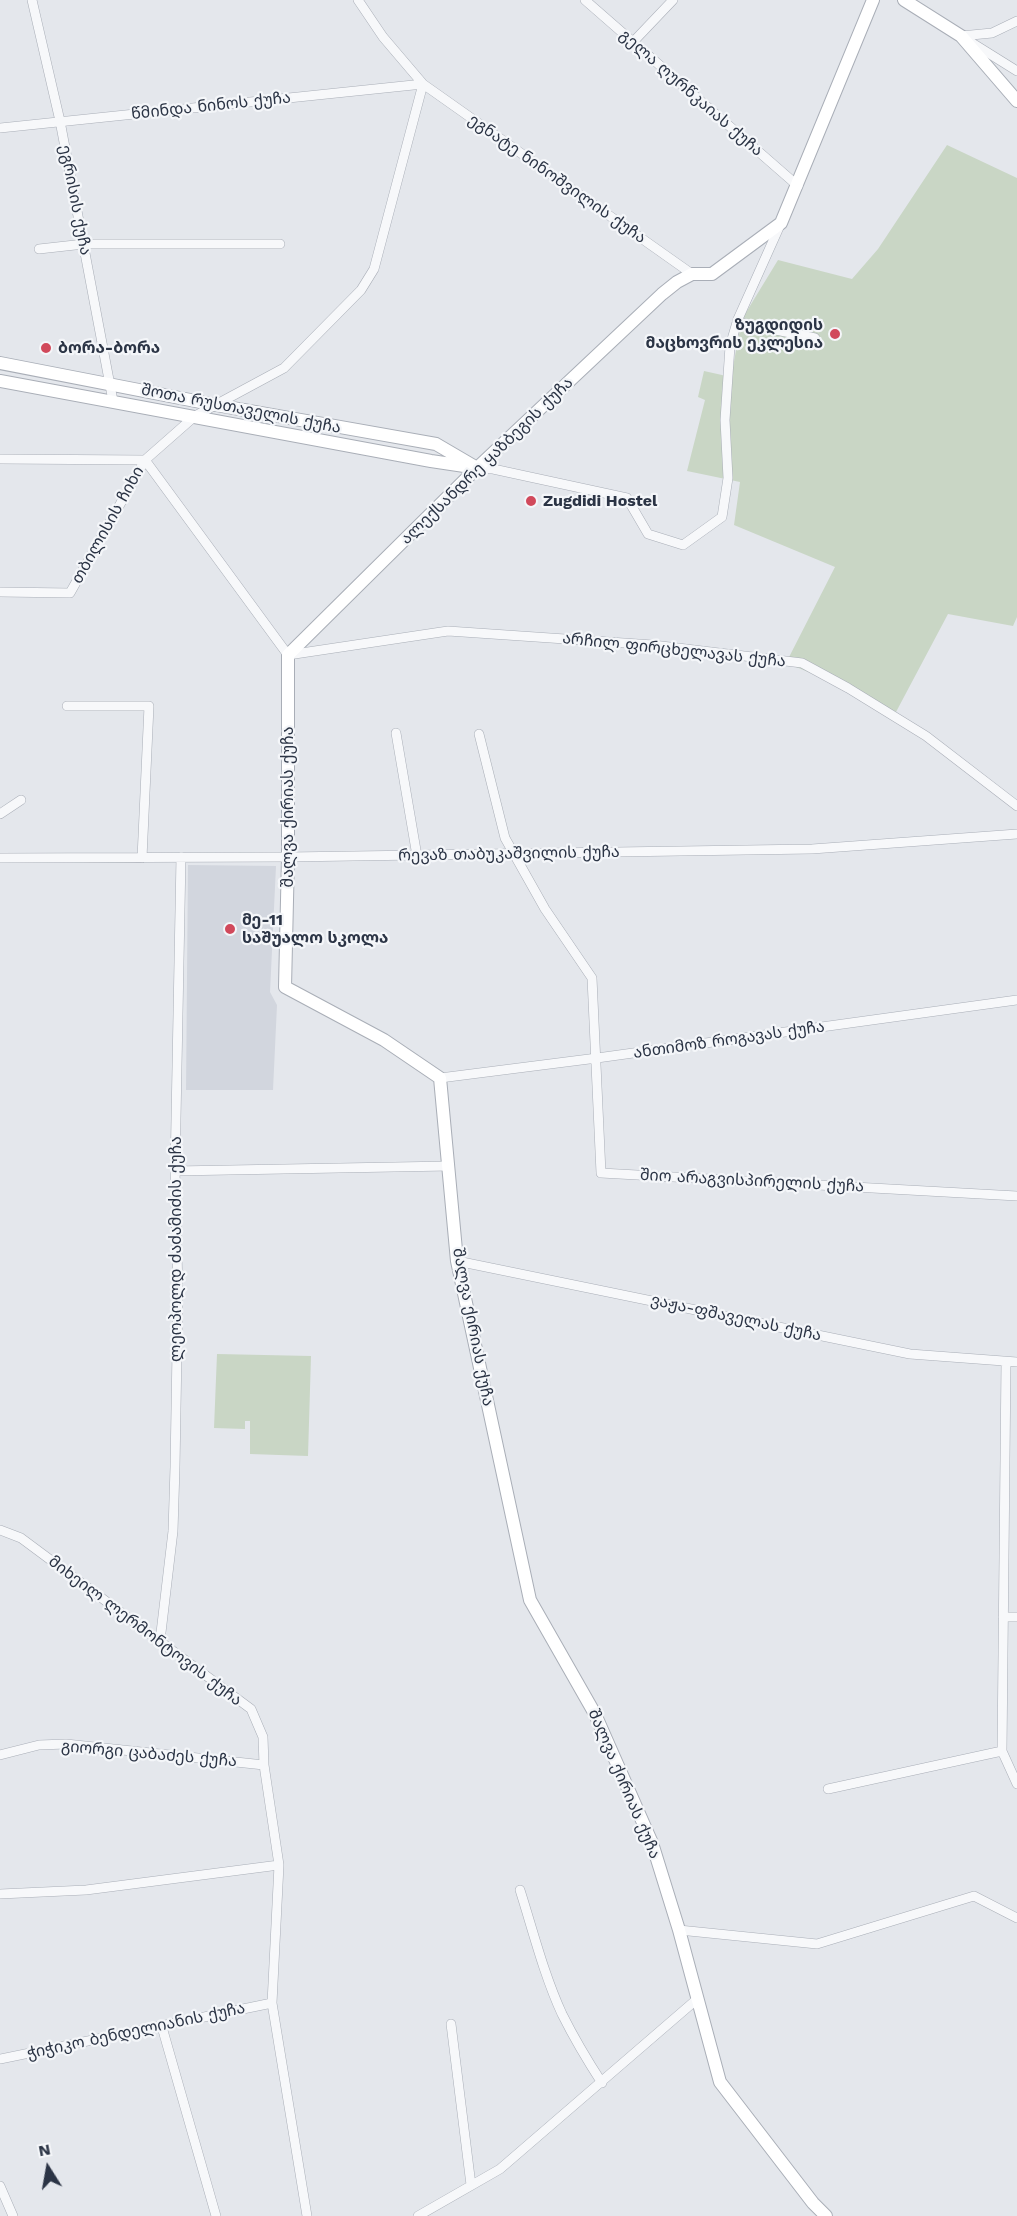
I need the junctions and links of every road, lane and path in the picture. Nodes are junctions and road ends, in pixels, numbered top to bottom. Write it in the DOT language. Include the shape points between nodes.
graph roads {
  1 [pos="32,0"];
  2 [pos="358,0"];
  3 [pos="585,0"];
  4 [pos="673,0"];
  5 [pos="873,0"];
  6 [pos="904,0"];
  7 [pos="1017,21"];
  8 [pos="962,36"];
  9 [pos="633,42"];
  10 [pos="1017,71"];
  11 [pos="423,84"];
  12 [pos="1017,100"];
  13 [pos="60,121"];
  14 [pos="0,128"];
  15 [pos="798,186"];
  16 [pos="781,223"];
  17 [pos="84,244"];
  18 [pos="280,244"];
  19 [pos="39,249"];
  20 [pos="692,274"];
  21 [pos="737,322"];
  22 [pos="815,338"];
  23 [pos="0,363"];
  24 [pos="0,381"];
  25 [pos="111,384"];
  26 [pos="113,402"];
  27 [pos="216,405"];
  28 [pos="195,416"];
  29 [pos="0,459"];
  30 [pos="145,460"];
  31 [pos="477,468"];
  32 [pos="0,592"];
  33 [pos="288,655"];
  34 [pos="67,706"];
  35 [pos="396,733"];
  36 [pos="479,734"];
  37 [pos="21,800"];
  38 [pos="1017,806"];
  39 [pos="0,814"];
  40 [pos="1017,834"];
  41 [pos="513,854"];
  42 [pos="417,856"];
  43 [pos="181,857"];
  44 [pos="288,857"];
  45 [pos="0,858"];
  46 [pos="142,858"];
  47 [pos="1017,1000"];
  48 [pos="597,1058"];
  49 [pos="440,1078"];
  50 [pos="448,1166"];
  51 [pos="175,1171"];
  52 [pos="1017,1197"];
  53 [pos="457,1261"];
  54 [pos="1006,1362"];
  55 [pos="1017,1362"];
  56 [pos="0,1530"];
  57 [pos="1003,1617"];
  58 [pos="1017,1617"];
  59 [pos="160,1641"];
  60 [pos="1002,1751"];
  61 [pos="0,1755"];
  62 [pos="264,1765"];
  63 [pos="1017,1784"];
  64 [pos="828,1788"];
  65 [pos="279,1865"];
  66 [pos="520,1890"];
  67 [pos="0,1894"];
  68 [pos="1017,1918"];
  69 [pos="679,1930"];
  70 [pos="696,2000"];
  71 [pos="272,2003"];
  72 [pos="451,2024"];
  73 [pos="162,2026"];
  74 [pos="0,2059"];
  75 [pos="602,2083"];
  76 [pos="471,2185"];
  77 [pos="0,2186"];
  78 [pos="13,2216"];
  79 [pos="216,2216"];
  80 [pos="307,2216"];
  81 [pos="417,2216"];
  82 [pos="826,2216"];
  1 -- 13 [label="street, ეგრისის ქუჩა"];
  2 -- 11 [label="street, ეგნატე ნინოშვილის ქუჩა"];
  3 -- 9 [label="street, გელა ღურწკაიას ქუჩა"];
  4 -- 9 [label="street"];
  5 -- 15 [label="street"];
  6 -- 8 [label="street"];
  7 -- 8 [label="street" via="992,33"];
  8 -- 10 [label="street"];
  8 -- 12 [label="street"];
  9 -- 15 [label="street, გელა ღურწკაიას ქუჩა"];
  11 -- 13 [label="street, წმინდა ნინოს ქუჩა"];
  11 -- 20 [label="street, ეგნატე ნინოშვილის ქუჩა"];
  11 -- 27 [label="street" via="374,269 361,290 284,368"];
  13 -- 14 [label="street, წმინდა ნინოს ქუჩა"];
  13 -- 17 [label="street, ეგრისის ქუჩა"];
  15 -- 16 [label="street"];
  16 -- 20 [label="street" via="712,274"];
  16 -- 21 [label="street"];
  17 -- 18 [label="street"];
  17 -- 19 [label="street"];
  17 -- 25 [label="street, ეგრისის ქუჩა"];
  20 -- 31 [label="street, ალექსანდრე ყაზბეგის ქუჩა" via="662,294"];
  21 -- 22 [label="street"];
  21 -- 31 [label="street, შოთა რუსთაველის ქუჩა" via="730,346 725,420 728,478 722,516 683,545 648,534 627,498"];
  23 -- 25 [label="street, შოთა რუსთაველის ქუჩა"];
  24 -- 26 [label="street, შოთა რუსთაველის ქუჩა"];
  25 -- 26 [label="street, ეგრისის ქუჩა"];
  25 -- 27 [label="street, შოთა რუსთაველის ქუჩა"];
  26 -- 28 [label="street, შოთა რუსთაველის ქუჩა"];
  27 -- 28 [label="street"];
  27 -- 31 [label="street, შოთა რუსთაველის ქუჩა" via="436,444"];
  28 -- 30 [label="street"];
  28 -- 31 [label="street, შოთა რუსთაველის ქუჩა"];
  29 -- 30 [label="street"];
  30 -- 32 [label="street, თბილისის ჩიხი" via="70,593"];
  30 -- 33 [label="street"];
  31 -- 33 [label="street, ალექსანდრე ყაზბეგის ქუჩა"];
  33 -- 38 [label="street, არჩილ ფირცხელავას ქუჩა" via="448,631 653,645 802,663 926,736"];
  33 -- 44 [label="street, შალვა ქირიას ქუჩა"];
  34 -- 46 [label="street" via="149,706"];
  35 -- 42 [label="street"];
  36 -- 41 [label="street" via="505,838"];
  37 -- 39 [label="street"];
  40 -- 41 [label="street, რევაზ თაბუკაშვილის ქუჩა" via="812,849"];
  41 -- 42 [label="street, რევაზ თაბუკაშვილის ქუჩა"];
  41 -- 48 [label="street" via="592,978"];
  42 -- 44 [label="street, რევაზ თაბუკაშვილის ქუჩა"];
  43 -- 44 [label="street, რევაზ თაბუკაშვილის ქუჩა"];
  43 -- 46 [label="street, რევაზ თაბუკაშვილის ქუჩა"];
  43 -- 51 [label="street, ლეოპოლდ ძაძამიძის ქუჩა"];
  44 -- 49 [label="street, შალვა ქირიას ქუჩა" via="285,987 384,1040"];
  45 -- 46 [label="street, რევაზ თაბუკაშვილის ქუჩა"];
  47 -- 48 [label="street, ანთიმოზ როგავას ქუჩა"];
  48 -- 49 [label="street, ანთიმოზ როგავას ქუჩა"];
  48 -- 52 [label="street, შიო არაგვისპირელის ქუჩა" via="601,1173"];
  49 -- 50 [label="street, შალვა ქირიას ქუჩა"];
  50 -- 51 [label="street"];
  50 -- 53 [label="street, შალვა ქირიას ქუჩა"];
  51 -- 59 [label="street, ლეოპოლდ ძაძამიძის ქუჩა" via="178,1292 173,1531"];
  53 -- 54 [label="street, ვაჟა-ფშაველას ქუჩა" via="910,1354"];
  53 -- 69 [label="street, შალვა ქირიას ქუჩა" via="530,1600 595,1714 652,1843"];
  54 -- 55 [label="street, ვაჟა-ფშაველას ქუჩა"];
  54 -- 57 [label="street"];
  56 -- 59 [label="street, მიხეილ ლერმონტოვის ქუჩა" via="21,1538"];
  57 -- 58 [label="street"];
  57 -- 60 [label="street"];
  59 -- 62 [label="street, მიხეილ ლერმონტოვის ქუჩა" via="251,1709 263,1737"];
  60 -- 63 [label="street"];
  60 -- 64 [label="street"];
  61 -- 62 [label="street, გიორგი ცაბაძეს ქუჩა" via="39,1745 66,1744"];
  62 -- 65 [label="street, მიხეილ ლერმონტოვის ქუჩა"];
  65 -- 67 [label="street" via="86,1890"];
  65 -- 71 [label="street, მიხეილ ლერმონტოვის ქუჩა"];
  66 -- 75 [label="street" via="561,2012"];
  68 -- 69 [label="street" via="974,1896 817,1944"];
  69 -- 70 [label="street, შალვა ქირიას ქუჩა"];
  70 -- 75 [label="street"];
  70 -- 82 [label="street, შალვა ქირიას ქუჩა" via="720,2082"];
  71 -- 73 [label="street, ჭიჭიკო ბენდელიანის ქუჩა"];
  71 -- 80 [label="street, მიხეილ ლერმონტოვის ქუჩა"];
  72 -- 76 [label="street"];
  73 -- 74 [label="street, ჭიჭიკო ბენდელიანის ქუჩა"];
  73 -- 79 [label="street"];
  75 -- 76 [label="street" via="500,2169"];
  76 -- 81 [label="street"];
  77 -- 78 [label="street"];
}
